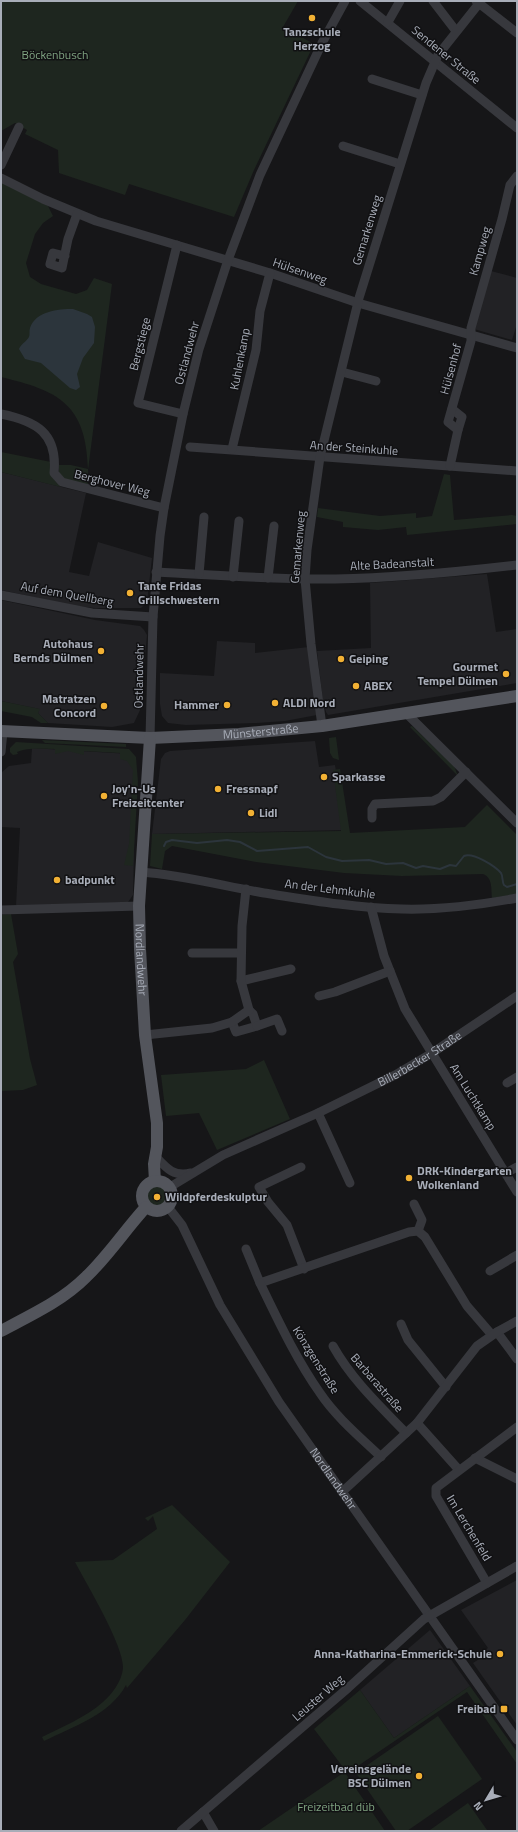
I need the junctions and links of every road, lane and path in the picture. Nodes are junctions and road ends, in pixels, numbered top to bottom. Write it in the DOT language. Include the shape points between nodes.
graph roads {
  1 [pos="345,1"];
  2 [pos="360,1"];
  3 [pos="400,1"];
  4 [pos="433,1"];
  5 [pos="479,2"];
  6 [pos="388,22"];
  7 [pos="456,31"];
  8 [pos="517,33"];
  9 [pos="435,63"];
  10 [pos="372,79"];
  11 [pos="422,95"];
  12 [pos="19,127"];
  13 [pos="517,128"];
  14 [pos="343,146"];
  15 [pos="400,164"];
  16 [pos="1,165"];
  17 [pos="517,176"];
  18 [pos="1,178"];
  19 [pos="77,214"];
  20 [pos="177,245"];
  21 [pos="65,256"];
  22 [pos="228,260"];
  23 [pos="270,273"];
  24 [pos="358,303"];
  25 [pos="470,335"];
  26 [pos="517,348"];
  27 [pos="342,372"];
  28 [pos="376,382"];
  29 [pos="1,414"];
  30 [pos="183,414"];
  31 [pos="190,447"];
  32 [pos="232,449"];
  33 [pos="320,457"];
  34 [pos="450,466"];
  35 [pos="517,471"];
  36 [pos="164,508"];
  37 [pos="204,517"];
  38 [pos="240,521"];
  39 [pos="274,526"];
  40 [pos="517,565"];
  41 [pos="156,572"];
  42 [pos="199,574"];
  43 [pos="233,577"];
  44 [pos="268,578"];
  45 [pos="305,579"];
  46 [pos="1,594"];
  47 [pos="153,617"];
  48 [pos="517,696"];
  49 [pos="407,714"];
  50 [pos="322,726"];
  51 [pos="2,731"];
  52 [pos="150,738"];
  53 [pos="1,752"];
  54 [pos="466,772"];
  55 [pos="372,818"];
  56 [pos="517,823"];
  57 [pos="141,872"];
  58 [pos="246,889"];
  59 [pos="517,898"];
  60 [pos="139,906"];
  61 [pos="371,907"];
  62 [pos="1,910"];
  63 [pos="192,953"];
  64 [pos="241,953"];
  65 [pos="291,969"];
  66 [pos="390,971"];
  67 [pos="241,980"];
  68 [pos="319,996"];
  69 [pos="517,996"];
  70 [pos="249,1010"];
  71 [pos="232,1022"];
  72 [pos="257,1026"];
  73 [pos="282,1031"];
  74 [pos="145,1035"];
  75 [pos="432,1053"];
  76 [pos="517,1077"];
  77 [pos="507,1083"];
  78 [pos="318,1113"];
  79 [pos="156,1157"];
  80 [pos="300,1167"];
  81 [pos="517,1167"];
  82 [pos="194,1172"];
  83 [pos="506,1173"];
  84 [pos="155,1181"];
  85 [pos="350,1183"];
  86 [pos="170,1188"];
  87 [pos="517,1192"];
  88 [pos="414,1204"];
  89 [pos="146,1207"];
  90 [pos="168,1207"];
  91 [pos="418,1231"];
  92 [pos="246,1249"];
  93 [pos="517,1255"];
  94 [pos="304,1269"];
  95 [pos="490,1272"];
  96 [pos="260,1283"];
  97 [pos="517,1321"];
  98 [pos="401,1324"];
  99 [pos="1,1331"];
  100 [pos="494,1334"];
  101 [pos="333,1346"];
  102 [pos="517,1360"];
  103 [pos="446,1387"];
  104 [pos="417,1423"];
  105 [pos="517,1427"];
  106 [pos="406,1433"];
  107 [pos="381,1457"];
  108 [pos="475,1458"];
  109 [pos="459,1470"];
  110 [pos="517,1479"];
  111 [pos="342,1492"];
  112 [pos="517,1566"];
  113 [pos="488,1583"];
  114 [pos="429,1616"];
  115 [pos="517,1740"];
  116 [pos="203,1812"];
  117 [pos="181,1831"];
  118 [pos="214,1831"];
  1 -- 22 [label="street, Ostlandwehr" via="322,43 260,175"];
  2 -- 6 [label="street, Sendener Straße"];
  3 -- 6 [label="street"];
  4 -- 7 [label="street"];
  5 -- 7 [label="street, Gemarkenweg"];
  5 -- 8 [label="street"];
  6 -- 9 [label="street, Sendener Straße"];
  7 -- 9 [label="street, Gemarkenweg" via="438,54"];
  9 -- 11 [label="street, Gemarkenweg"];
  9 -- 13 [label="street, Sendener Straße"];
  10 -- 11 [label="street"];
  11 -- 15 [label="street, Gemarkenweg"];
  12 -- 16 [label="street"];
  14 -- 15 [label="street"];
  15 -- 24 [label="street, Gemarkenweg"];
  17 -- 25 [label="street, Kampweg" via="510,185"];
  18 -- 19 [label="street, Hülsenweg"];
  19 -- 20 [label="street, Hülsenweg"];
  19 -- 21 [label="street"];
  20 -- 22 [label="street, Hülsenweg"];
  20 -- 30 [label="street, Bergstiege" via="138,403"];
  22 -- 23 [label="street, Hülsenweg"];
  22 -- 30 [label="street, Ostlandwehr" via="199,349"];
  23 -- 24 [label="street, Hülsenweg"];
  23 -- 32 [label="street, Kuhlenkamp" via="260,311 256,350"];
  24 -- 25 [label="street, Hülsenweg"];
  24 -- 27 [label="street, Gemarkenweg"];
  25 -- 26 [label="street, Hülsenweg"];
  25 -- 34 [label="street, Hülsenhof" via="471,341 448,422 458,430"];
  27 -- 28 [label="street"];
  27 -- 33 [label="street, Gemarkenweg"];
  29 -- 36 [label="street, Berghover Weg" via="22,418 37,426 49,439 55,455 54,473 62,482"];
  30 -- 36 [label="street, Ostlandwehr"];
  31 -- 32 [label="street, An der Steinkuhle"];
  32 -- 33 [label="street, An der Steinkuhle"];
  33 -- 34 [label="street, An der Steinkuhle"];
  33 -- 45 [label="street, Gemarkenweg"];
  34 -- 35 [label="street, An der Steinkuhle"];
  36 -- 41 [label="street, Ostlandwehr"];
  37 -- 42 [label="street"];
  38 -- 43 [label="street"];
  39 -- 44 [label="street"];
  40 -- 45 [label="street, Alte Badeanstalt" via="456,572"];
  41 -- 42 [label="street, Alte Badeanstalt"];
  41 -- 47 [label="street, Ostlandwehr"];
  42 -- 43 [label="street, Alte Badeanstalt"];
  43 -- 44 [label="street, Alte Badeanstalt"];
  44 -- 45 [label="street, Alte Badeanstalt"];
  45 -- 50 [label="street, Gemarkenweg"];
  46 -- 47 [label="street, Auf dem Quellberg" via="92,613"];
  47 -- 52 [label="street, Ostlandwehr"];
  48 -- 49 [label="main road, Münsterstraße"];
  49 -- 50 [label="main road, Münsterstraße"];
  49 -- 54 [label="street"];
  50 -- 52 [label="main road, Münsterstraße" via="239,734"];
  51 -- 52 [label="main road, Münsterstraße"];
  51 -- 53 [label="street"];
  52 -- 57 [label="main road, Nordlandwehr"];
  54 -- 55 [label="street" via="441,797 433,801 375,804"];
  54 -- 56 [label="street"];
  57 -- 58 [label="street, An der Lehmkuhle" via="187,877"];
  57 -- 60 [label="main road, Nordlandwehr"];
  58 -- 61 [label="street, An der Lehmkuhle"];
  58 -- 64 [label="street"];
  59 -- 61 [label="street, An der Lehmkuhle" via="484,904 434,908"];
  60 -- 62 [label="street"];
  60 -- 74 [label="main road, Nordlandwehr"];
  61 -- 66 [label="street, Am Luchtkamp"];
  63 -- 64 [label="street"];
  64 -- 67 [label="street"];
  65 -- 67 [label="street"];
  66 -- 68 [label="street"];
  66 -- 75 [label="street, Am Luchtkamp" via="405,1009"];
  67 -- 70 [label="street"];
  69 -- 75 [label="street, Billerbecker Straße"];
  70 -- 71 [label="street"];
  70 -- 72 [label="street"];
  71 -- 72 [label="street" via="236,1032"];
  71 -- 74 [label="street" via="212,1028"];
  72 -- 73 [label="street" via="277,1019"];
  74 -- 79 [label="main road, Nordlandwehr" via="157,1123"];
  75 -- 78 [label="street, Billerbecker Straße" via="395,1075"];
  75 -- 83 [label="street, Am Luchtkamp"];
  76 -- 77 [label="street"];
  78 -- 82 [label="street, Billerbecker Straße" via="238,1148"];
  78 -- 85 [label="street"];
  79 -- 82 [label="street, Billerbecker Straße" via="171,1172 181,1175"];
  79 -- 84 [label="main road, Nordlandwehr"];
  80 -- 94 [label="street" via="259,1187 287,1225"];
  81 -- 83 [label="street"];
  82 -- 86 [label="street, Billerbecker Straße"];
  83 -- 87 [label="street, Am Luchtkamp"];
  84 -- 86 [label="main road" via="163,1182"];
  84 -- 89 [label="main road" via="146,1185 141,1194"];
  86 -- 90 [label="main road" via="172,1197"];
  88 -- 91 [label="street" via="422,1220"];
  89 -- 90 [label="main road" via="155,1211"];
  89 -- 99 [label="main road" via="86,1277 56,1301"];
  90 -- 111 [label="street, Nordlandwehr" via="182,1225 220,1305 246,1350"];
  91 -- 94 [label="street"];
  91 -- 100 [label="street" via="425,1237 468,1306"];
  92 -- 96 [label="street, Könzgenstraße"];
  93 -- 95 [label="street"];
  94 -- 96 [label="street"];
  96 -- 107 [label="street, Könzgenstraße" via="283,1330 320,1393"];
  97 -- 100 [label="street"];
  98 -- 103 [label="street" via="408,1340"];
  100 -- 102 [label="street"];
  100 -- 103 [label="street" via="471,1353"];
  101 -- 106 [label="street, Barbarastraße" via="342,1363 366,1392"];
  103 -- 104 [label="street"];
  104 -- 106 [label="street"];
  104 -- 109 [label="street"];
  105 -- 108 [label="street, Im Lerchenfeld"];
  106 -- 107 [label="street"];
  107 -- 111 [label="street"];
  108 -- 109 [label="street, Im Lerchenfeld"];
  108 -- 110 [label="street"];
  109 -- 113 [label="street, Im Lerchenfeld" via="436,1488 436,1496"];
  111 -- 114 [label="street, Nordlandwehr"];
  112 -- 113 [label="street, Leuster Weg"];
  113 -- 114 [label="street, Leuster Weg"];
  114 -- 115 [label="street, Nordlandwehr"];
  114 -- 116 [label="street, Leuster Weg"];
  116 -- 117 [label="street, Leuster Weg"];
  116 -- 118 [label="street"];
}
